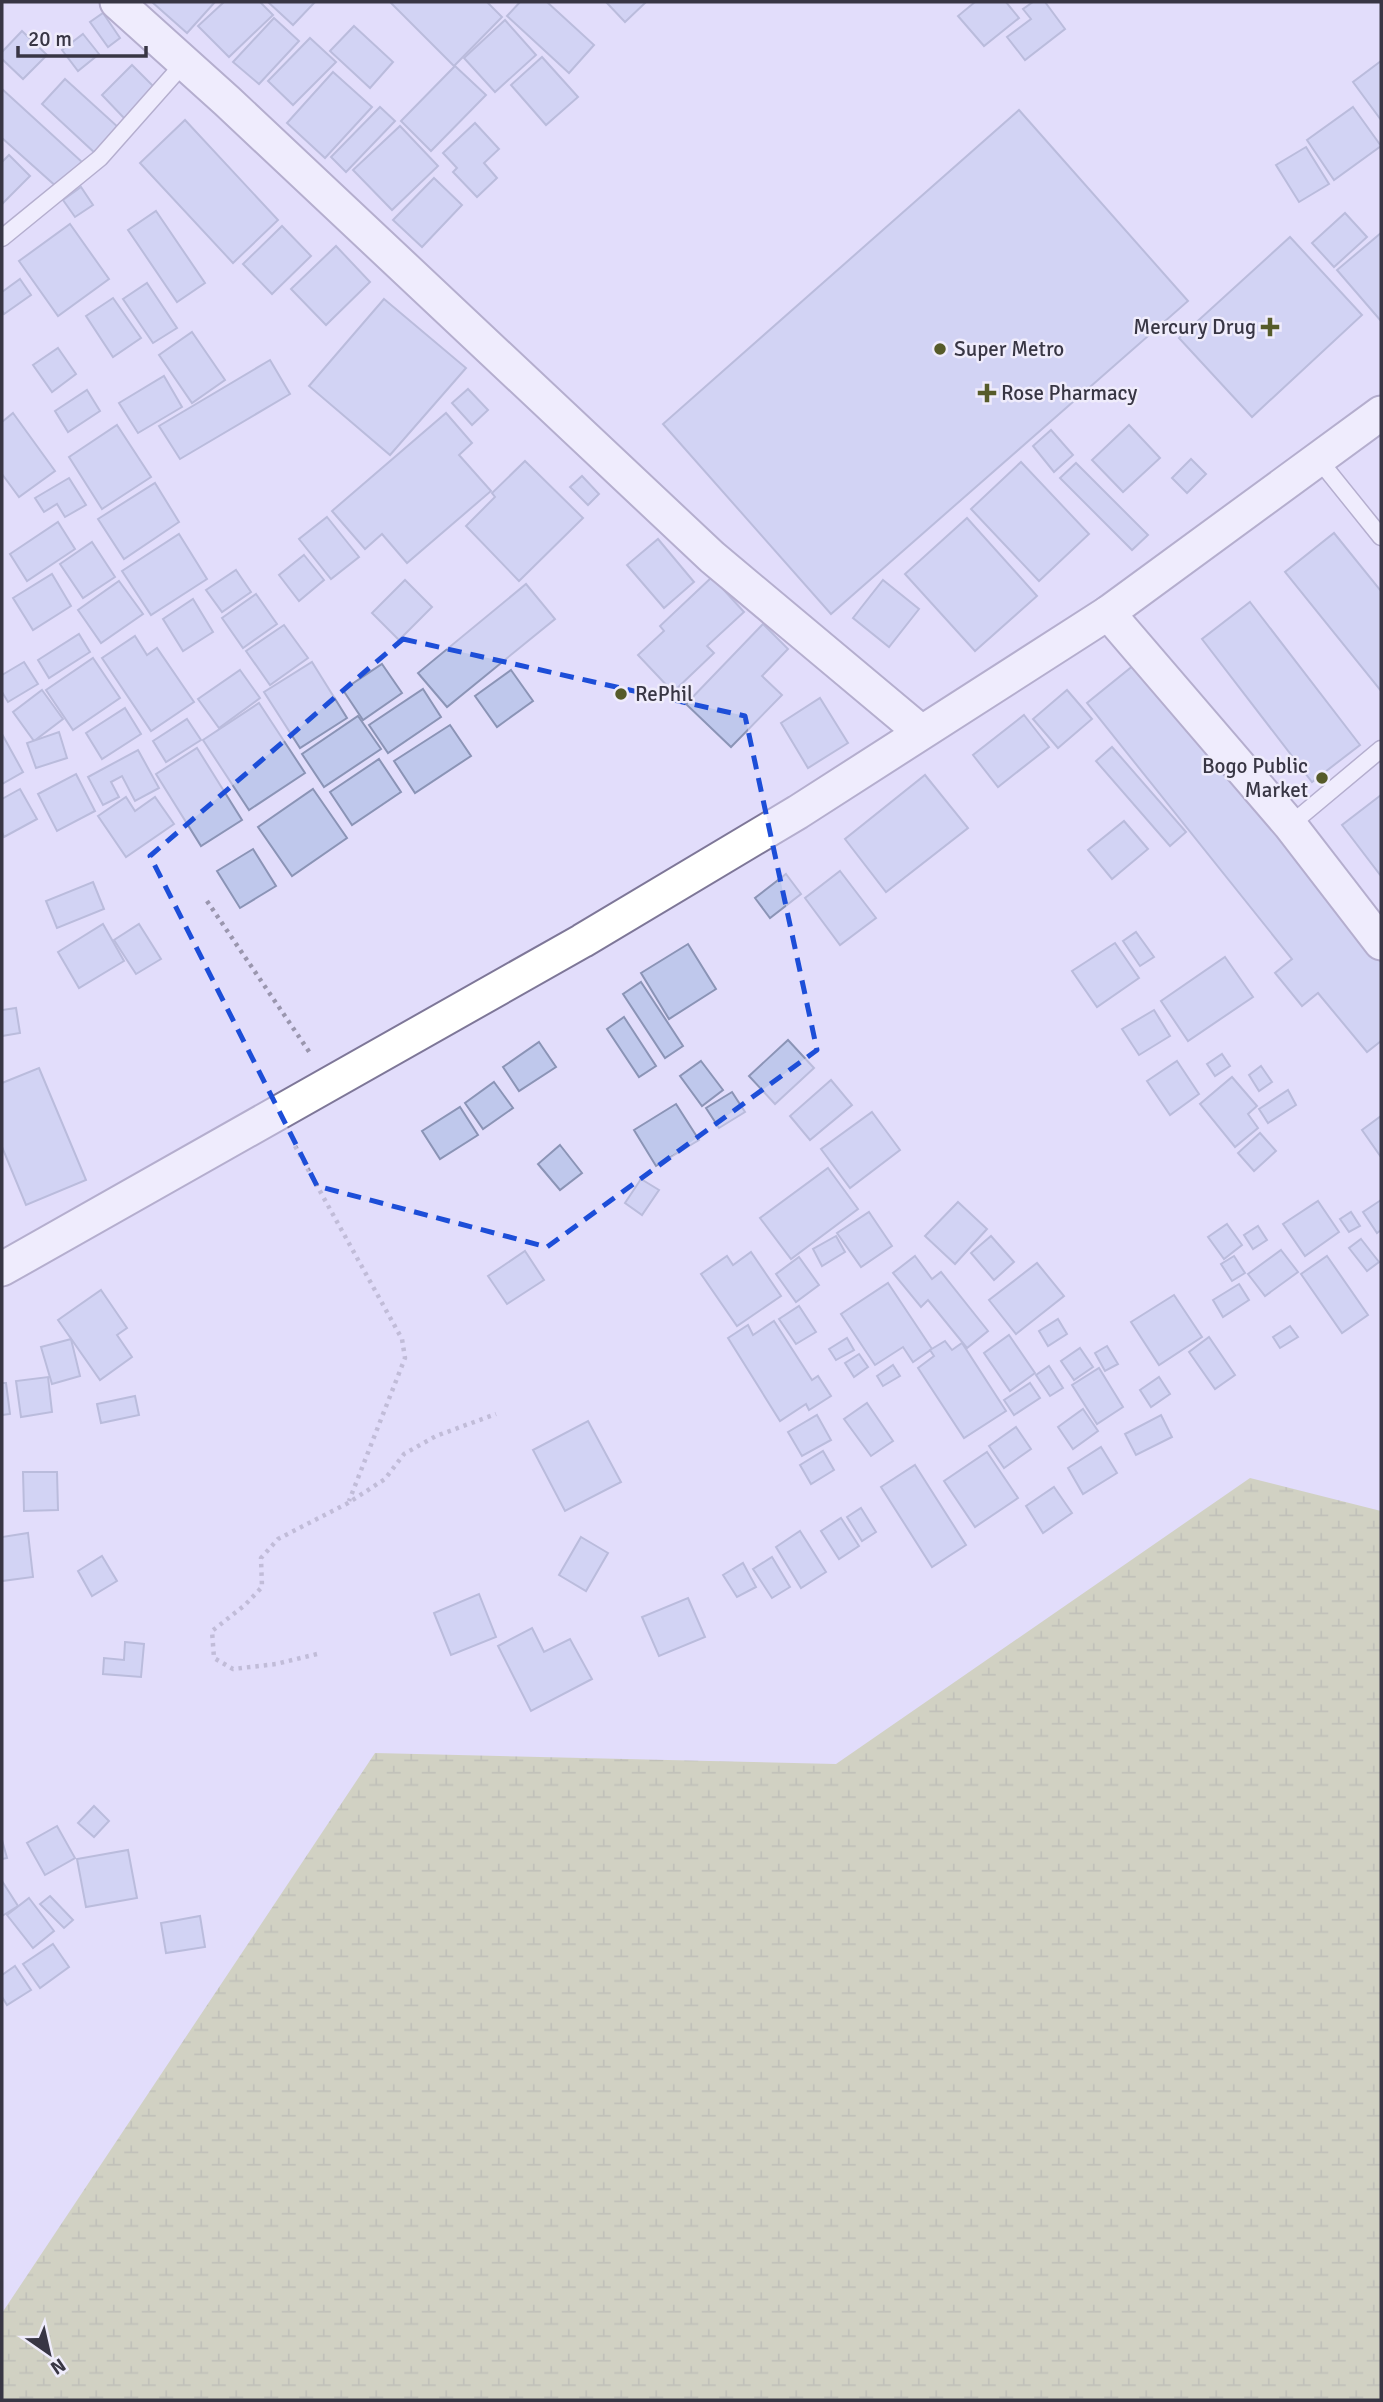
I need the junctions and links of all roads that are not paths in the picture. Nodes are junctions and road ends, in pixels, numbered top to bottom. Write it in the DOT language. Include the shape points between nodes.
graph roads {
  1 [pos="117,2"];
  2 [pos="185,62"];
  3 [pos="2,238"];
  4 [pos="1381,413"];
  5 [pos="1319,460"];
  6 [pos="1381,537"];
  7 [pos="1108,613"];
  8 [pos="921,732"];
  9 [pos="1381,750"];
  10 [pos="1290,825"];
  11 [pos="1381,943"];
  12 [pos="2,1269"];
  1 -- 2 [label="street"];
  2 -- 3 [label="lane" via="100,158"];
  2 -- 8 [label="street" via="712,557"];
  4 -- 5 [label="street"];
  5 -- 6 [label="lane"];
  5 -- 7 [label="street"];
  7 -- 8 [label="street"];
  7 -- 10 [label="street"];
  8 -- 12 [label="street" via="618,919"];
  9 -- 10 [label="lane"];
  10 -- 11 [label="street"];
}
